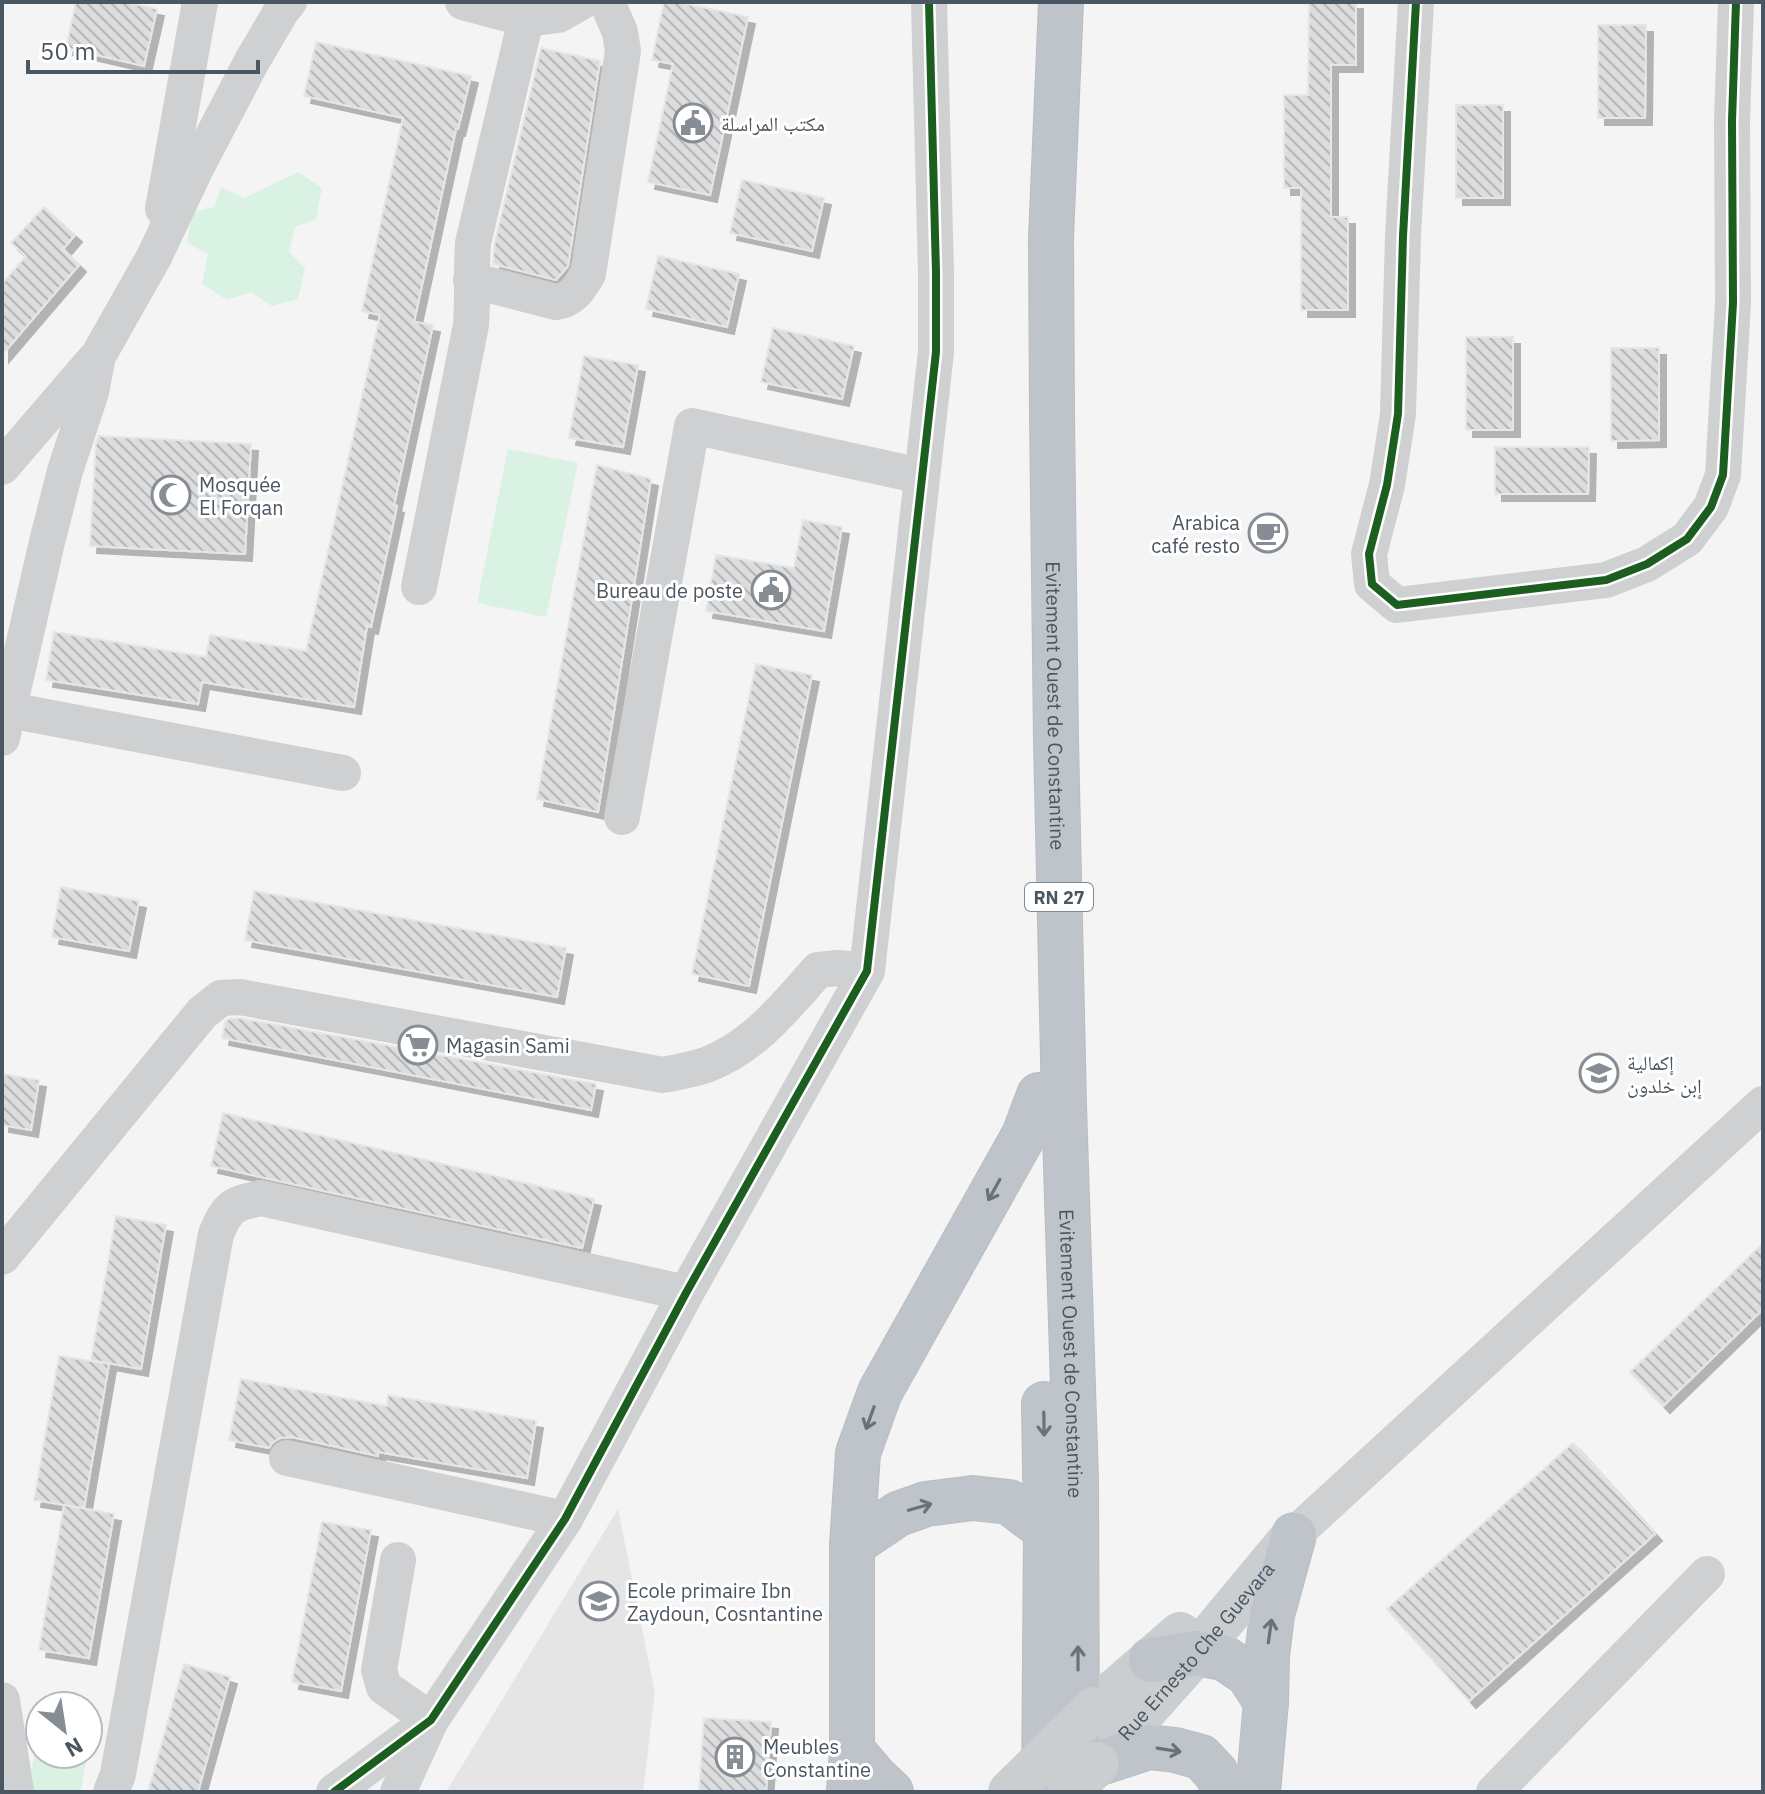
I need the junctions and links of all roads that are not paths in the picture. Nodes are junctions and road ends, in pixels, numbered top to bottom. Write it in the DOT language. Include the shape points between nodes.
graph roads {
  1 [pos="200,2"];
  2 [pos="289,2"];
  3 [pos="463,2"];
  4 [pos="581,2"];
  5 [pos="607,2"];
  6 [pos="929,2"];
  7 [pos="1034,2"];
  8 [pos="1061,2"];
  9 [pos="1416,2"];
  10 [pos="1736,2"];
  11 [pos="526,19"];
  12 [pos="154,257"];
  13 [pos="471,280"];
  14 [pos="1748,304"];
  15 [pos="98,356"];
  16 [pos="2,467"];
  17 [pos="921,476"];
  18 [pos="419,587"];
  19 [pos="5,724"];
  20 [pos="343,773"];
  21 [pos="622,817"];
  22 [pos="867,971"];
  23 [pos="1039,1095"];
  24 [pos="1763,1104"];
  25 [pos="2,1257"];
  26 [pos="686,1293"];
  27 [pos="287,1458"];
  28 [pos="565,1519"];
  29 [pos="1046,1530"];
  30 [pos="1294,1535"];
  31 [pos="852,1545"];
  32 [pos="398,1560"];
  33 [pos="1707,1574"];
  34 [pos="1196,1653"];
  35 [pos="1151,1660"];
  36 [pos="2,1700"];
  37 [pos="1266,1702"];
  38 [pos="431,1720"];
  39 [pos="850,1771"];
  40 [pos="1081,1783"];
  41 [pos="16,1792"];
  42 [pos="111,1792"];
  43 [pos="334,1792"];
  44 [pos="398,1792"];
  45 [pos="891,1792"];
  46 [pos="1010,1792"];
  47 [pos="1044,1792"];
  48 [pos="1225,1792"];
  49 [pos="1258,1792"];
  50 [pos="1494,1792"];
  1 -- 12 [label="street"];
  2 -- 12 [label="street" via="252,61"];
  3 -- 11 [label="street"];
  4 -- 11 [label="street" via="558,15"];
  5 -- 13 [label="street" via="623,51 588,274 576,293 556,302"];
  6 -- 17 [label="street" via="936,352"];
  7 -- 23 [label="highway, Evitement Ouest de Constantine / RN 27" via="1028,495"];
  40 -- 8 [label="highway, Evitement Ouest de Constantine / RN 27, one-way" via="1052,415 1051,238"];
  9 -- 14 [label="street" via="1398,414 1369,554 1372,584 1397,605 1606,580 1647,564 1687,539 1711,507 1723,475"];
  10 -- 14 [label="street" via="1732,121"];
  11 -- 13 [label="street" via="473,243"];
  12 -- 15 [label="street"];
  13 -- 18 [label="street" via="471,325"];
  15 -- 16 [label="street"];
  15 -- 19 [label="street"];
  17 -- 21 [label="street" via="692,426"];
  17 -- 22 [label="street"];
  19 -- 20 [label="street"];
  22 -- 25 [label="street" via="818,970 774,1021 743,1047 705,1065 663,1075 240,997 221,998 202,1013"];
  22 -- 26 [label="street"];
  23 -- 29 [label="highway, Evitement Ouest de Constantine / RN 27, one-way"];
  23 -- 31 [label="highway, one-way" via="1024,1135 880,1392 858,1453"];
  24 -- 30 [label="street"];
  26 -- 28 [label="street"];
  26 -- 42 [label="street" via="261,1198 240,1202 226,1212 216,1234"];
  27 -- 28 [label="street"];
  28 -- 38 [label="street"];
  31 -- 29 [label="highway, one-way" via="898,1514 973,1498 1009,1502"];
  29 -- 47 [label="highway, Evitement Ouest de Constantine / RN 27"];
  30 -- 34 [label="main road, Rue Ernesto Che Guevara"];
  30 -- 35 [label="main road"];
  37 -- 30 [label="highway, one-way" via="1272,1615"];
  31 -- 39 [label="highway"];
  32 -- 38 [label="street" via="379,1670 384,1687"];
  33 -- 50 [label="street"];
  34 -- 35 [label="highway"];
  34 -- 37 [label="highway" via="1224,1658 1248,1674"];
  34 -- 40 [label="main road, Rue Ernesto Che Guevara"];
  35 -- 46 [label="main road, bridge"];
  36 -- 41 [label="street"];
  37 -- 49 [label="highway"];
  38 -- 43 [label="street"];
  38 -- 44 [label="street"];
  39 -- 45 [label="highway" via="875,1777"];
  40 -- 48 [label="highway, one-way" via="1149,1747 1201,1757"];
}
